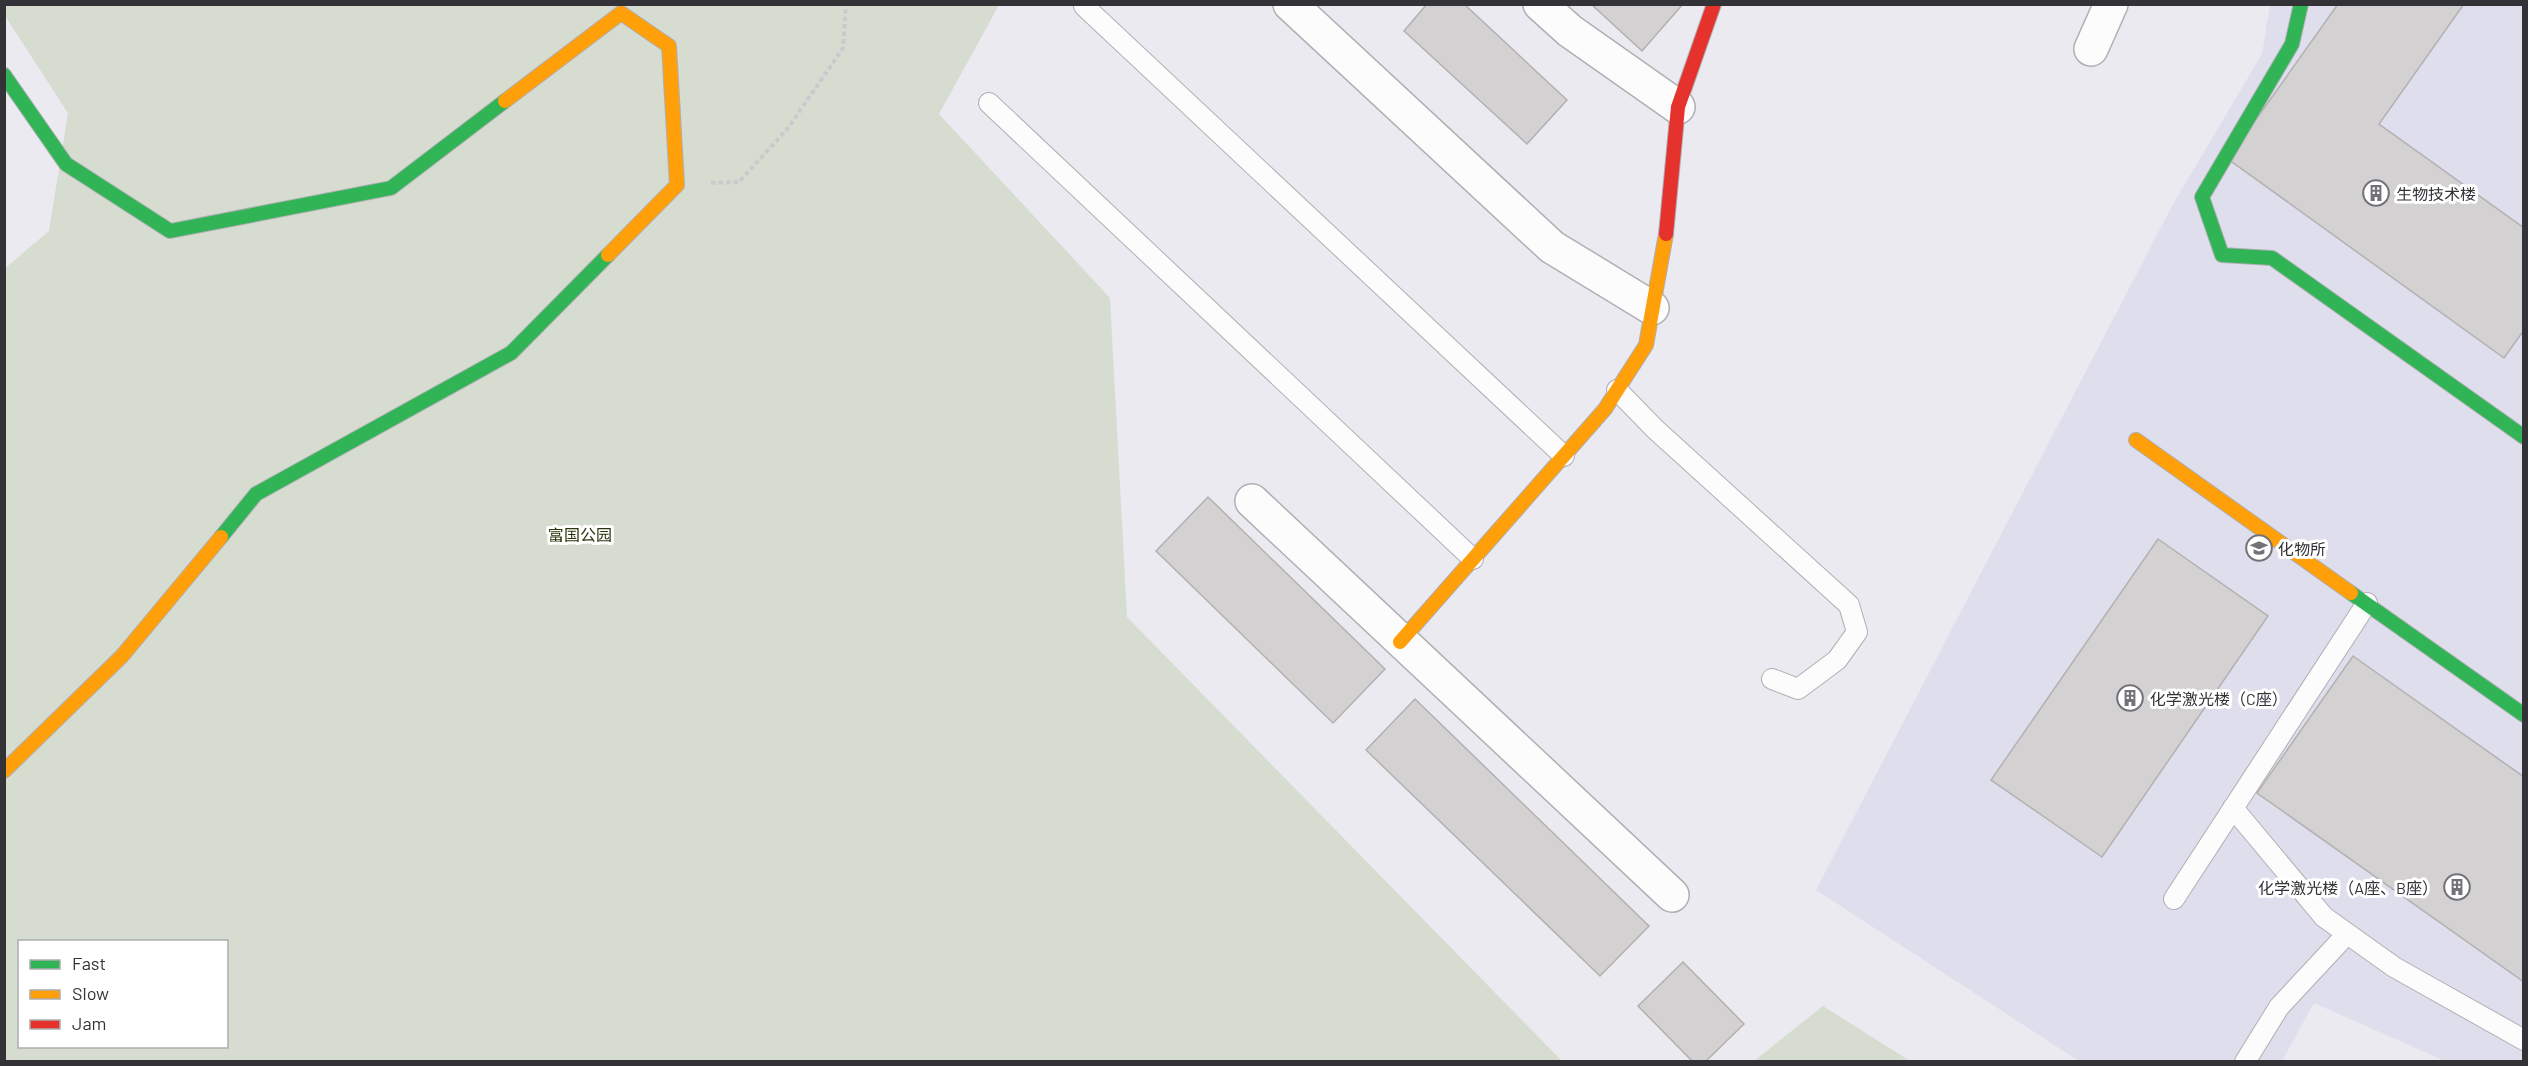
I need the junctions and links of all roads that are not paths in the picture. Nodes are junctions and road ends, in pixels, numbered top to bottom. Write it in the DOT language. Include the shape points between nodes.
graph roads {
  1 [pos="1290,4"];
  2 [pos="1540,4"];
  3 [pos="1713,4"];
  4 [pos="2111,4"];
  5 [pos="2301,4"];
  6 [pos="1084,6"];
  7 [pos="2091,49"];
  8 [pos="4,75"];
  9 [pos="989,103"];
  10 [pos="1678,107"];
  11 [pos="1653,308"];
  12 [pos="1617,390"];
  13 [pos="2523,437"];
  14 [pos="2136,440"];
  15 [pos="1564,456"];
  16 [pos="1252,501"];
  17 [pos="1473,559"];
  18 [pos="2367,603"];
  19 [pos="1400,642"];
  20 [pos="1772,679"];
  21 [pos="2523,715"];
  22 [pos="4,771"];
  23 [pos="2233,808"];
  24 [pos="1672,895"];
  25 [pos="2174,899"];
  26 [pos="2347,934"];
  27 [pos="2523,1040"];
  28 [pos="2245,1062"];
  1 -- 11 [label="street" via="1552,247"];
  2 -- 10 [label="street" via="1570,31"];
  3 -- 10 [label="street"];
  4 -- 7 [label="street"];
  5 -- 13 [label="street" via="2292,44 2202,197 2222,255 2272,258"];
  6 -- 15 [label="lane"];
  8 -- 22 [label="street" via="66,164 170,231 391,188 621,13 669,46 677,185 511,353 256,494 122,656"];
  9 -- 17 [label="lane"];
  10 -- 11 [label="street" via="1665,243"];
  11 -- 12 [label="street" via="1646,345"];
  12 -- 15 [label="street"];
  12 -- 20 [label="lane" via="1654,429 1849,605 1857,632 1837,660 1798,689"];
  14 -- 18 [label="street"];
  15 -- 17 [label="street"];
  16 -- 19 [label="street"];
  17 -- 19 [label="street"];
  18 -- 21 [label="street"];
  18 -- 23 [label="lane"];
  19 -- 24 [label="street"];
  23 -- 25 [label="lane"];
  23 -- 26 [label="lane" via="2324,917"];
  26 -- 27 [label="lane" via="2394,967"];
  26 -- 28 [label="lane" via="2279,1007"];
}
